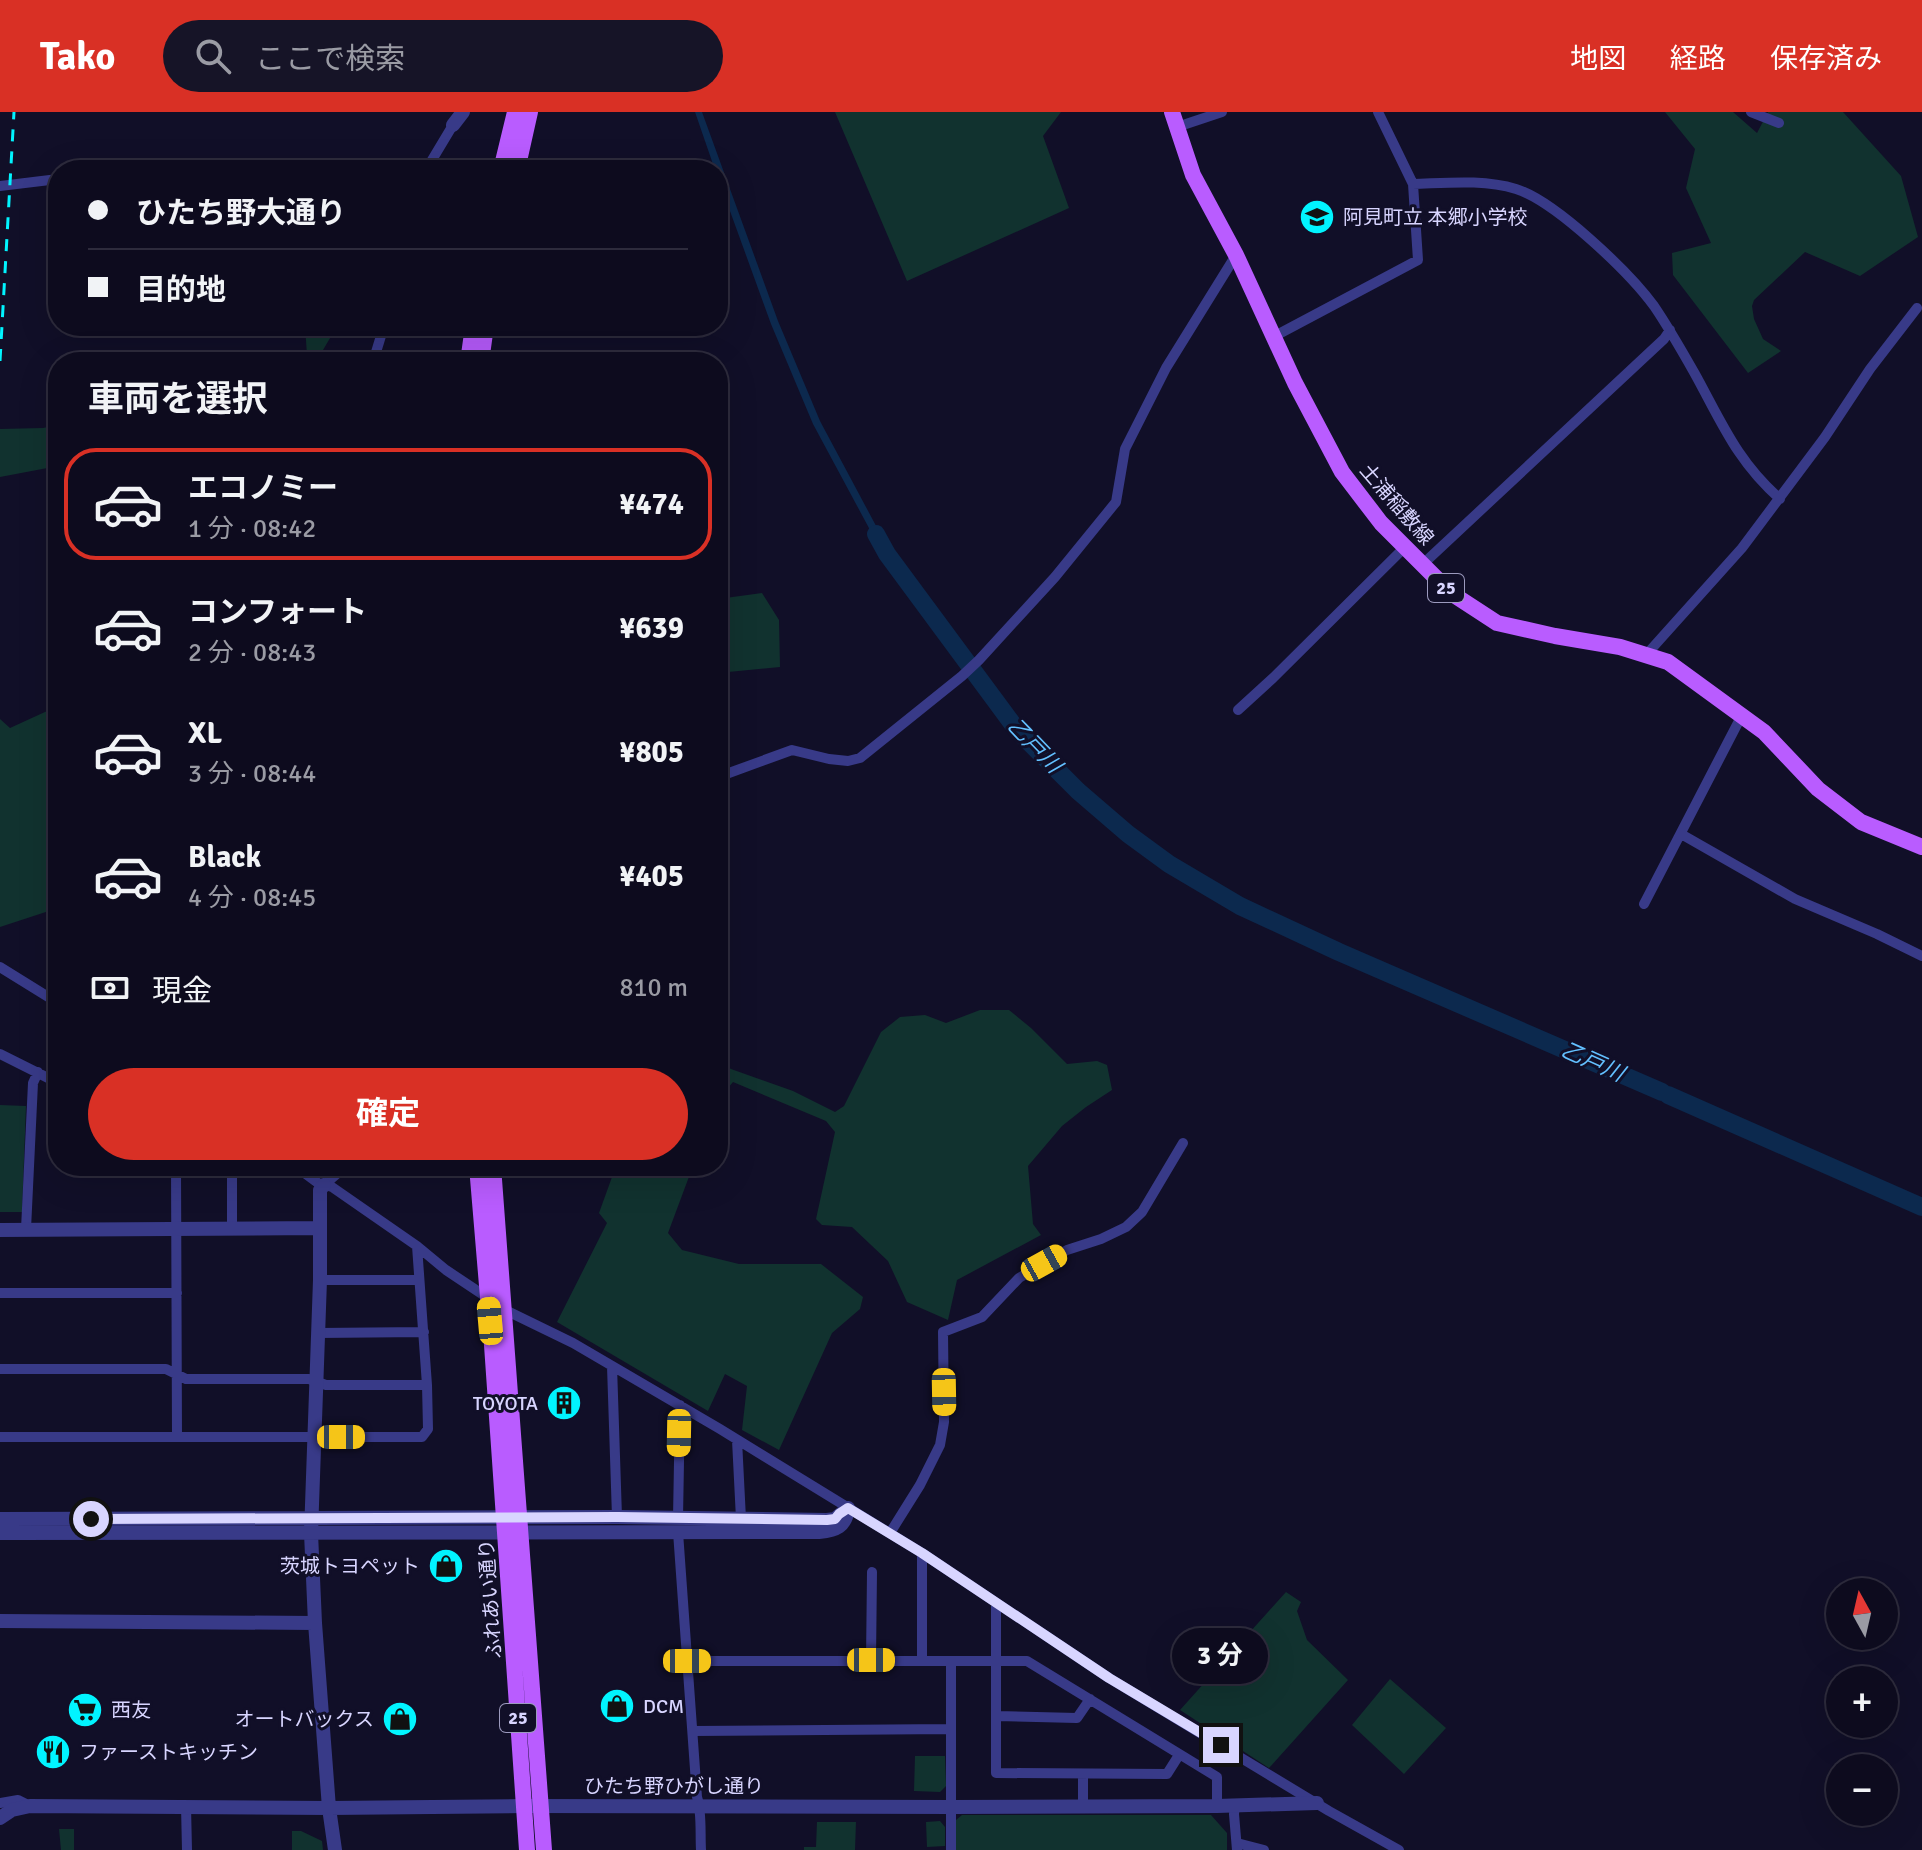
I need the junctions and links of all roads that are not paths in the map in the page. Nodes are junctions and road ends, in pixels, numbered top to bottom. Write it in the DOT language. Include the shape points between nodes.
graph roads {
  1 [pos="463,112"];
  2 [pos="515,112"];
  3 [pos="530,112"];
  4 [pos="1222,112"];
  5 [pos="1378,112"];
  6 [pos="1751,112"];
  7 [pos="1175,120"];
  8 [pos="1779,123"];
  9 [pos="453,125"];
  10 [pos="432,160"];
  11 [pos="503,160"];
  12 [pos="519,160"];
  13 [pos="48,180"];
  14 [pos="1413,184"];
  15 [pos="0,186"];
  16 [pos="1236,255"];
  17 [pos="1917,308"];
  18 [pos="1670,330"];
  19 [pos="1273,337"];
  20 [pos="1780,499"];
  21 [pos="1406,546"];
  22 [pos="1423,564"];
  23 [pos="1646,655"];
  24 [pos="1238,710"];
  25 [pos="1742,715"];
  26 [pos="728,773"];
  27 [pos="1681,834"];
  28 [pos="1922,847"];
  29 [pos="1644,904"];
  30 [pos="1922,956"];
  31 [pos="0,967"];
  32 [pos="48,997"];
  33 [pos="0,1054"];
  34 [pos="38,1072"];
  35 [pos="48,1078"];
  36 [pos="1183,1143"];
  37 [pos="176,1176"];
  38 [pos="232,1176"];
  39 [pos="309,1176"];
  40 [pos="334,1176"];
  41 [pos="478,1176"];
  42 [pos="494,1176"];
  43 [pos="324,1185"];
  44 [pos="176,1228"];
  45 [pos="232,1228"];
  46 [pos="320,1228"];
  47 [pos="26,1229"];
  48 [pos="0,1230"];
  49 [pos="417,1246"];
  50 [pos="320,1280"];
  51 [pos="419,1280"];
  52 [pos="0,1293"];
  53 [pos="177,1293"];
  54 [pos="488,1298"];
  55 [pos="503,1309"];
  56 [pos="424,1332"];
  57 [pos="318,1333"];
  58 [pos="612,1366"];
  59 [pos="0,1369"];
  60 [pos="177,1375"];
  61 [pos="316,1382"];
  62 [pos="427,1385"];
  63 [pos="680,1405"];
  64 [pos="177,1436"];
  65 [pos="0,1437"];
  66 [pos="315,1437"];
  67 [pos="737,1440"];
  68 [pos="848,1508"];
  69 [pos="617,1517"];
  70 [pos="312,1518"];
  71 [pos="0,1519"];
  72 [pos="741,1519"];
  73 [pos="512,1525"];
  74 [pos="678,1525"];
  75 [pos="0,1533"];
  76 [pos="311,1533"];
  77 [pos="890,1533"];
  78 [pos="922,1553"];
  79 [pos="872,1572"];
  80 [pos="996,1603"];
  81 [pos="0,1621"];
  82 [pos="315,1623"];
  83 [pos="871,1660"];
  84 [pos="687,1661"];
  85 [pos="922,1661"];
  86 [pos="951,1661"];
  87 [pos="996,1661"];
  88 [pos="1090,1699"];
  89 [pos="996,1716"];
  90 [pos="951,1729"];
  91 [pos="693,1731"];
  92 [pos="1179,1755"];
  93 [pos="1083,1774"];
  94 [pos="0,1803"];
  95 [pos="1317,1803"];
  96 [pos="30,1806"];
  97 [pos="186,1806"];
  98 [pos="532,1806"];
  99 [pos="1217,1806"];
  100 [pos="1235,1806"];
  101 [pos="700,1807"];
  102 [pos="952,1807"];
  103 [pos="1083,1807"];
  104 [pos="329,1808"];
  105 [pos="0,1818"];
  106 [pos="1237,1846"];
  107 [pos="187,1850"];
  108 [pos="335,1850"];
  109 [pos="527,1850"];
  110 [pos="544,1850"];
  111 [pos="701,1850"];
  112 [pos="951,1850"];
  113 [pos="1264,1850"];
  114 [pos="1399,1850"];
  1 -- 9 [label="street"];
  2 -- 11 [label="main road"];
  3 -- 12 [label="main road"];
  4 -- 7 [label="street"];
  5 -- 14 [label="street"];
  6 -- 8 [label="street"];
  7 -- 16 [label="main road, 土浦稲敷線 / 25" via="1193,175"];
  9 -- 10 [label="street"];
  13 -- 15 [label="street"];
  14 -- 18 [label="street" via="1492,183 1519,189 1549,205 1616,264"];
  14 -- 19 [label="street" via="1418,260"];
  16 -- 19 [label="main road, 土浦稲敷線 / 25"];
  16 -- 26 [label="street" via="1166,368 1125,449 1116,502 976,662 860,758 829,759 792,750"];
  17 -- 20 [label="street"];
  18 -- 20 [label="street" via="1740,457"];
  18 -- 22 [label="street"];
  19 -- 21 [label="main road, 土浦稲敷線 / 25" via="1342,472"];
  20 -- 23 [label="street"];
  21 -- 22 [label="main road, 土浦稲敷線 / 25"];
  21 -- 24 [label="street"];
  22 -- 23 [label="main road, 土浦稲敷線 / 25" via="1451,593 1497,623"];
  23 -- 25 [label="main road, 土浦稲敷線 / 25" via="1668,662"];
  25 -- 27 [label="street"];
  25 -- 28 [label="main road, 土浦稲敷線 / 25" via="1818,789 1861,822"];
  27 -- 29 [label="street"];
  27 -- 30 [label="street" via="1795,899"];
  31 -- 32 [label="street"];
  33 -- 34 [label="street"];
  34 -- 35 [label="street"];
  34 -- 47 [label="street" via="33,1083"];
  36 -- 77 [label="street" via="1142,1212 1126,1227 1044,1263 1019,1278 982,1317 943,1332 940,1445"];
  37 -- 44 [label="street"];
  38 -- 45 [label="street"];
  39 -- 43 [label="street"];
  40 -- 43 [label="street"];
  41 -- 54 [label="main road, 25"];
  42 -- 55 [label="main road, 25"];
  43 -- 46 [label="street"];
  43 -- 49 [label="street"];
  44 -- 45 [label="street"];
  44 -- 47 [label="street"];
  44 -- 53 [label="street"];
  45 -- 46 [label="street"];
  46 -- 50 [label="street"];
  47 -- 48 [label="street"];
  49 -- 51 [label="street"];
  49 -- 54 [label="street"];
  50 -- 51 [label="street"];
  50 -- 57 [label="street"];
  51 -- 56 [label="street"];
  52 -- 53 [label="street"];
  53 -- 60 [label="street"];
  54 -- 73 [label="main road, ふれあい通り / 25"];
  55 -- 58 [label="street"];
  55 -- 73 [label="main road, ふれあい通り / 25"];
  56 -- 57 [label="street"];
  56 -- 62 [label="street"];
  57 -- 61 [label="street"];
  58 -- 63 [label="street"];
  58 -- 69 [label="street"];
  59 -- 60 [label="street" via="166,1369"];
  60 -- 61 [label="street"];
  60 -- 64 [label="street"];
  61 -- 62 [label="street"];
  61 -- 66 [label="street"];
  62 -- 66 [label="street" via="428,1429 422,1437"];
  63 -- 67 [label="street"];
  63 -- 74 [label="street"];
  64 -- 65 [label="street"];
  64 -- 66 [label="street"];
  66 -- 70 [label="street"];
  67 -- 68 [label="street"];
  67 -- 72 [label="street"];
  68 -- 72 [label="street" via="827,1520"];
  68 -- 74 [label="street" via="843,1524 828,1531"];
  68 -- 77 [label="street"];
  69 -- 73 [label="street"];
  69 -- 74 [label="street"];
  70 -- 71 [label="street"];
  70 -- 73 [label="street"];
  70 -- 76 [label="street"];
  72 -- 74 [label="street"];
  73 -- 74 [label="street"];
  73 -- 76 [label="street"];
  73 -- 98 [label="main road, ふれあい通り / 25"];
  74 -- 84 [label="street"];
  75 -- 76 [label="street"];
  76 -- 82 [label="street"];
  77 -- 78 [label="street"];
  78 -- 80 [label="street"];
  78 -- 85 [label="street"];
  79 -- 83 [label="street"];
  80 -- 87 [label="street"];
  80 -- 95 [label="street"];
  81 -- 82 [label="street"];
  82 -- 104 [label="street"];
  83 -- 84 [label="street"];
  83 -- 85 [label="street"];
  84 -- 91 [label="street"];
  85 -- 86 [label="street"];
  86 -- 87 [label="street"];
  86 -- 90 [label="street"];
  87 -- 88 [label="street" via="1027,1661"];
  87 -- 89 [label="street"];
  88 -- 89 [label="street" via="1077,1718"];
  88 -- 92 [label="street"];
  89 -- 93 [label="street" via="996,1773"];
  90 -- 91 [label="street"];
  90 -- 102 [label="street"];
  91 -- 101 [label="street"];
  92 -- 93 [label="street" via="1167,1774"];
  92 -- 99 [label="street" via="1217,1777"];
  93 -- 103 [label="street"];
  94 -- 96 [label="street" via="18,1800"];
  95 -- 100 [label="street, ひたち野ひがし通り"];
  95 -- 114 [label="street"];
  96 -- 97 [label="street, ひたち野ひがし通り"];
  96 -- 105 [label="street"];
  97 -- 104 [label="street, ひたち野ひがし通り"];
  97 -- 107 [label="street"];
  98 -- 101 [label="street, ひたち野ひがし通り"];
  98 -- 104 [label="street, ひたち野ひがし通り"];
  98 -- 109 [label="main road, ふれあい通り / 25"];
  98 -- 110 [label="main road, ふれあい通り / 25"];
  99 -- 100 [label="street, ひたち野ひがし通り"];
  99 -- 103 [label="street, ひたち野ひがし通り"];
  100 -- 106 [label="street"];
  101 -- 102 [label="street, ひたち野ひがし通り"];
  101 -- 111 [label="street"];
  102 -- 103 [label="street, ひたち野ひがし通り"];
  102 -- 112 [label="street"];
  104 -- 108 [label="street"];
  106 -- 113 [label="street"];
}
